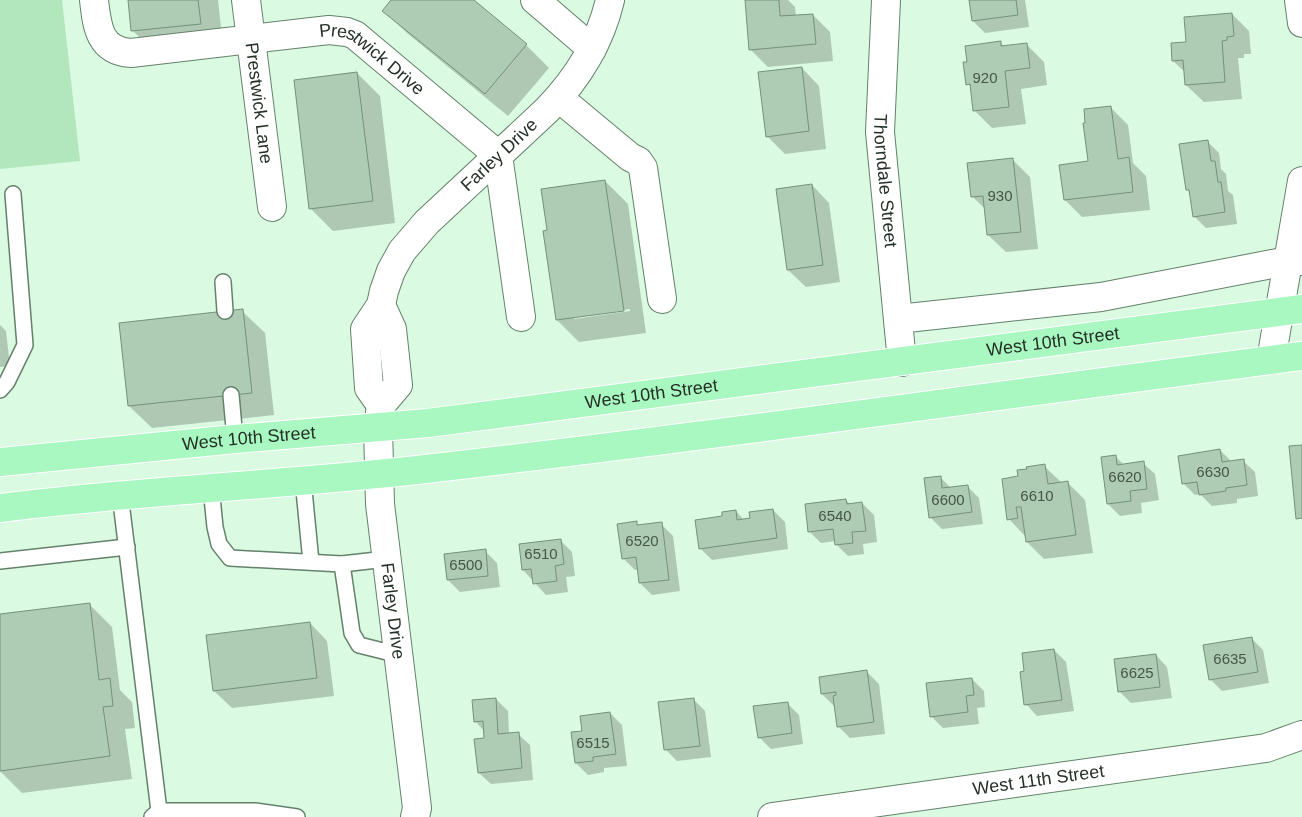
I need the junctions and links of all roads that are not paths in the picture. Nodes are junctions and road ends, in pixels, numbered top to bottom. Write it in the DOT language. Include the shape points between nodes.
graph roads {
  1 [pos="94,0"];
  2 [pos="246,0"];
  3 [pos="535,0"];
  4 [pos="610,0"];
  5 [pos="886,0"];
  6 [pos="1300,0"];
  7 [pos="1302,23"];
  8 [pos="250,40"];
  9 [pos="592,49"];
  10 [pos="559,98"];
  11 [pos="498,155"];
  12 [pos="1302,181"];
  13 [pos="13,194"];
  14 [pos="272,207"];
  15 [pos="1295,261"];
  16 [pos="223,282"];
  17 [pos="662,300"];
  18 [pos="225,311"];
  19 [pos="1291,311"];
  20 [pos="521,317"];
  21 [pos="898,319"];
  22 [pos="1302,356"];
  23 [pos="1271,360"];
  24 [pos="902,362"];
  25 [pos="0,390"];
  26 [pos="231,395"];
  27 [pos="379,416"];
  28 [pos="235,439"];
  29 [pos="0,462"];
  30 [pos="379,473"];
  31 [pos="303,480"];
  32 [pos="211,487"];
  33 [pos="120,494"];
  34 [pos="0,508"];
  35 [pos="127,547"];
  36 [pos="386,559"];
  37 [pos="0,561"];
  38 [pos="311,562"];
  39 [pos="342,564"];
  40 [pos="399,655"];
  41 [pos="1302,734"];
  42 [pos="156,814"];
  43 [pos="297,817"];
  44 [pos="415,817"];
  45 [pos="772,817"];
  1 -- 8 [label="street, Prestwick Drive" via="99,33 119,52"];
  2 -- 8 [label="street, Prestwick Lane"];
  3 -- 9 [label="street"];
  4 -- 9 [label="street, Farley Drive" via="600,35"];
  5 -- 21 [label="street, Thorndale Street" via="880,132"];
  6 -- 7 [label="street"];
  8 -- 11 [label="street, Prestwick Drive" via="329,30 354,35"];
  8 -- 14 [label="street, Prestwick Lane"];
  9 -- 10 [label="street, Farley Drive" via="577,76"];
  10 -- 11 [label="street, Farley Drive"];
  10 -- 17 [label="street" via="643,168"];
  11 -- 20 [label="street"];
  11 -- 27 [label="street, Farley Drive" via="423,227 402,251 391,271 381,306 392,329 398,385"];
  12 -- 15 [label="street"];
  13 -- 25 [label="lane" via="25,344"];
  15 -- 19 [label="street"];
  15 -- 21 [label="street" via="1101,297"];
  16 -- 18 [label="lane"];
  19 -- 23 [label="street"];
  19 -- 24 [label="main road, West 10th Street"];
  21 -- 24 [label="street, Thorndale Street"];
  22 -- 23 [label="main road"];
  23 -- 30 [label="main road" via="638,444"];
  24 -- 27 [label="main road, West 10th Street" via="428,423"];
  26 -- 28 [label="lane"];
  27 -- 28 [label="main road, West 10th Street"];
  27 -- 30 [label="street, Farley Drive"];
  28 -- 29 [label="main road, West 10th Street"];
  30 -- 31 [label="main road"];
  30 -- 36 [label="street, Farley Drive"];
  31 -- 32 [label="main road"];
  31 -- 38 [label="lane"];
  32 -- 33 [label="main road"];
  32 -- 38 [label="lane" via="218,544 230,558"];
  33 -- 34 [label="main road"];
  33 -- 35 [label="lane"];
  35 -- 37 [label="lane"];
  35 -- 42 [label="lane"];
  36 -- 39 [label="lane"];
  36 -- 40 [label="street, Farley Drive"];
  38 -- 39 [label="lane"];
  39 -- 40 [label="lane" via="352,633 359,645"];
  40 -- 44 [label="street, Farley Drive" via="417,808"];
  41 -- 45 [label="street, West 11th Street" via="1266,748"];
  42 -- 43 [label="lane" via="255,811"];
}
